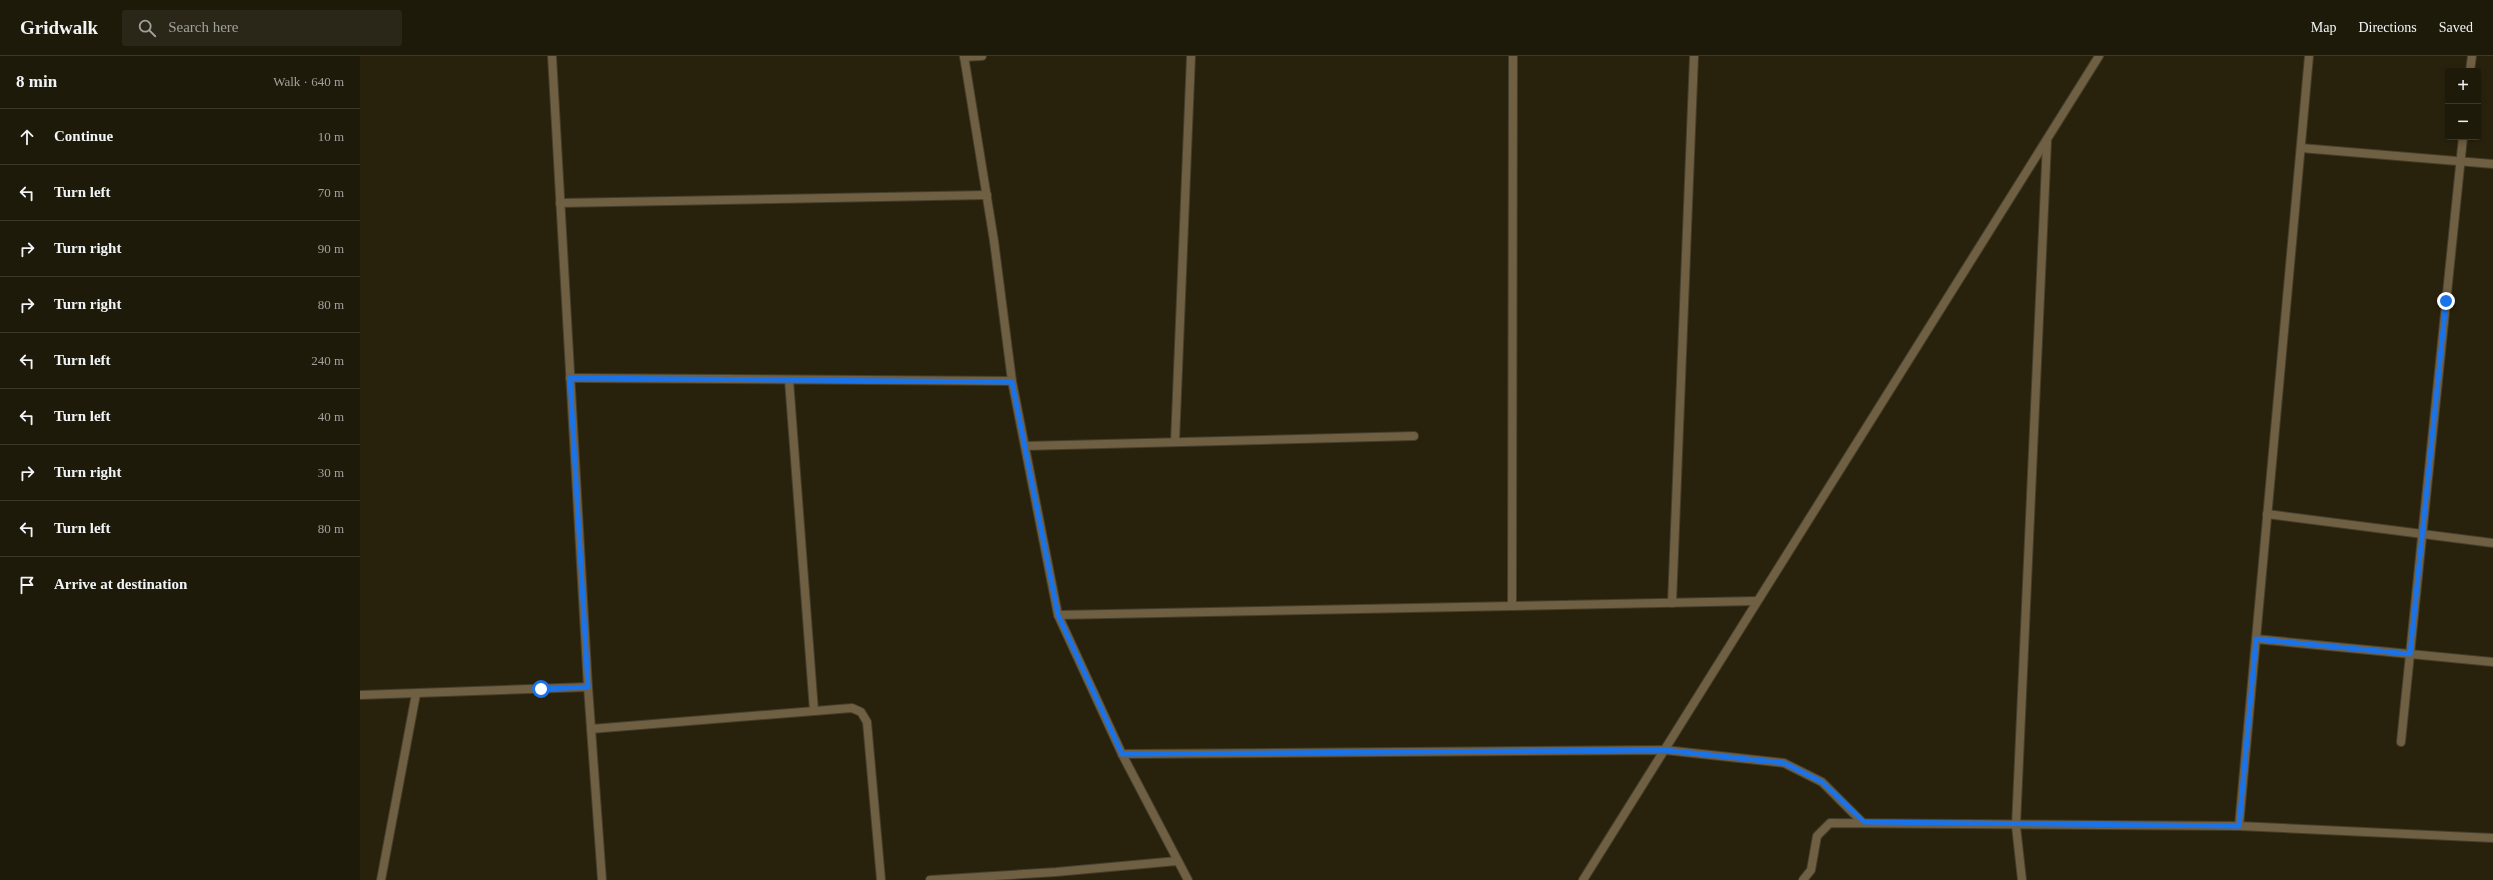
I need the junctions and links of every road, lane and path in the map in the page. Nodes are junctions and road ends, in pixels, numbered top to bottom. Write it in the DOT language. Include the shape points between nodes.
graph roads {
  1 [pos="552,56"];
  2 [pos="982,56"];
  3 [pos="1191,56"];
  4 [pos="1513,56"];
  5 [pos="1694,56"];
  6 [pos="2099,56"];
  7 [pos="2309,56"];
  8 [pos="2472,56"];
  9 [pos="964,57"];
  10 [pos="2470,68"];
  11 [pos="2047,140"];
  12 [pos="2463,140"];
  13 [pos="2301,148"];
  14 [pos="2461,161"];
  15 [pos="2493,164"];
  16 [pos="987,194"];
  17 [pos="560,203"];
  18 [pos="570,378"];
  19 [pos="789,380"];
  20 [pos="1012,382"];
  21 [pos="1414,436"];
  22 [pos="1175,442"];
  23 [pos="1025,446"];
  24 [pos="2267,514"];
  25 [pos="2422,534"];
  26 [pos="2493,543"];
  27 [pos="1758,602"];
  28 [pos="1672,603"];
  29 [pos="1512,606"];
  30 [pos="1058,615"];
  31 [pos="2256,639"];
  32 [pos="2410,654"];
  33 [pos="2493,662"];
  34 [pos="588,687"];
  35 [pos="416,694"];
  36 [pos="360,695"];
  37 [pos="814,711"];
  38 [pos="591,729"];
  39 [pos="2401,742"];
  40 [pos="1664,750"];
  41 [pos="1122,754"];
  42 [pos="1864,822"];
  43 [pos="2016,826"];
  44 [pos="2239,826"];
  45 [pos="2493,838"];
  46 [pos="1177,861"];
  47 [pos="380,880"];
  48 [pos="602,880"];
  49 [pos="881,880"];
  50 [pos="930,880"];
  51 [pos="1188,880"];
  52 [pos="1583,880"];
  53 [pos="1803,880"];
  54 [pos="2022,880"];
  1 -- 17 [label="street"];
  2 -- 9 [label="street"];
  3 -- 22 [label="street"];
  4 -- 29 [label="street"];
  5 -- 28 [label="street"];
  6 -- 11 [label="street"];
  7 -- 13 [label="street"];
  8 -- 10 [label="street"];
  9 -- 16 [label="street"];
  11 -- 27 [label="street"];
  11 -- 43 [label="street"];
  12 -- 14 [label="street"];
  13 -- 14 [label="street"];
  13 -- 24 [label="street"];
  14 -- 15 [label="street"];
  14 -- 25 [label="street"];
  16 -- 17 [label="street"];
  16 -- 20 [label="street"];
  17 -- 18 [label="street"];
  18 -- 19 [label="street"];
  18 -- 34 [label="street"];
  19 -- 20 [label="street"];
  19 -- 37 [label="street"];
  20 -- 23 [label="street"];
  21 -- 22 [label="street"];
  22 -- 23 [label="street"];
  23 -- 30 [label="street"];
  24 -- 25 [label="street"];
  24 -- 31 [label="street"];
  25 -- 26 [label="street"];
  25 -- 32 [label="street"];
  27 -- 28 [label="street"];
  27 -- 40 [label="street"];
  28 -- 29 [label="street"];
  29 -- 30 [label="street"];
  30 -- 41 [label="street"];
  31 -- 32 [label="street"];
  31 -- 44 [label="street"];
  32 -- 33 [label="street"];
  32 -- 39 [label="street"];
  34 -- 35 [label="street"];
  34 -- 38 [label="street"];
  35 -- 36 [label="street"];
  35 -- 47 [label="street"];
  37 -- 38 [label="street"];
  37 -- 49 [label="street" via="852,708 861,712 867,722"];
  38 -- 48 [label="street"];
  40 -- 41 [label="street"];
  40 -- 42 [label="street" via="1784,763 1822,782"];
  40 -- 52 [label="street"];
  41 -- 46 [label="street"];
  42 -- 43 [label="street"];
  42 -- 53 [label="street" via="1830,823 1817,836 1811,870"];
  43 -- 44 [label="street"];
  43 -- 54 [label="street"];
  44 -- 45 [label="street"];
  46 -- 50 [label="street"];
  46 -- 51 [label="street"];
}
